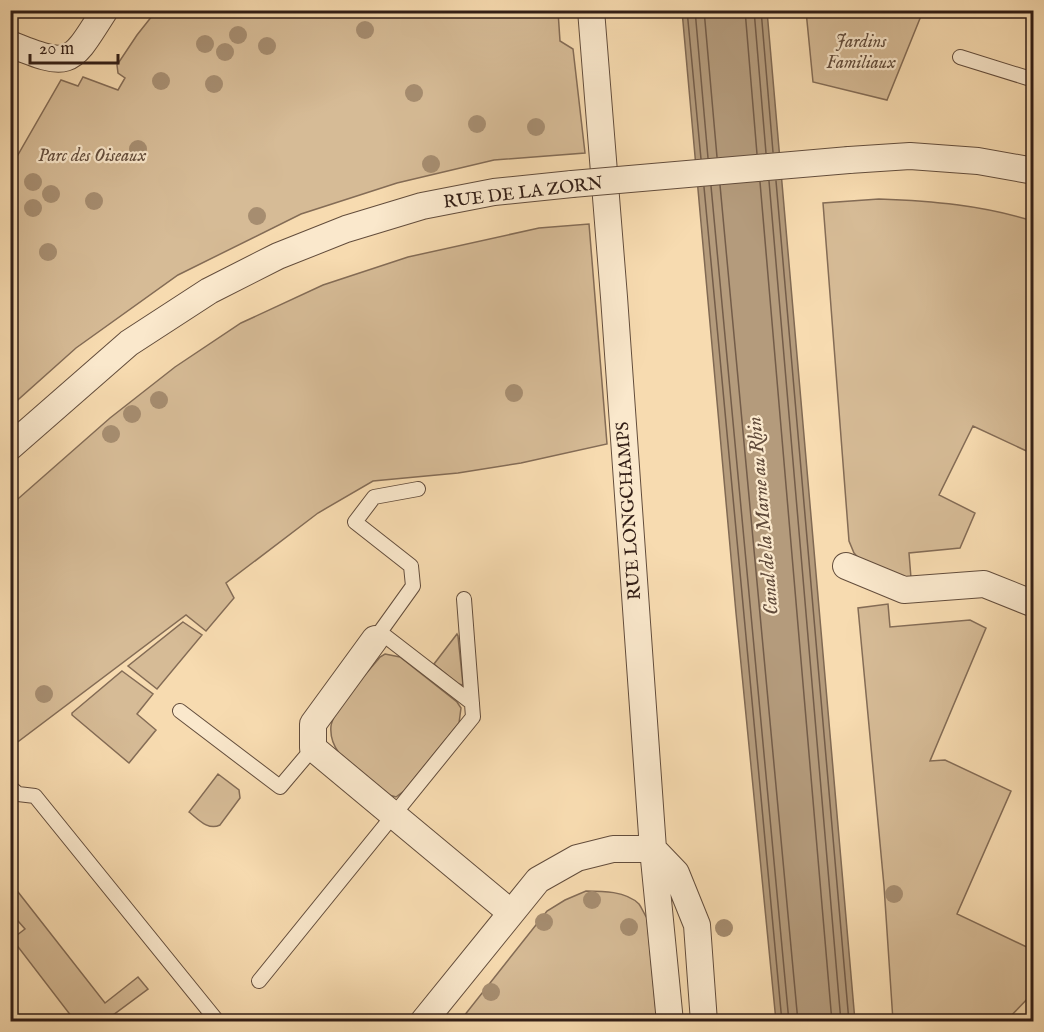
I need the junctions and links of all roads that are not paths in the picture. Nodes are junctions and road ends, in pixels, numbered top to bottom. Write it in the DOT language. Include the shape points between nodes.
graph roads {
  1 [pos="105,10"];
  2 [pos="591,10"];
  3 [pos="10,44"];
  4 [pos="960,57"];
  5 [pos="1034,80"];
  6 [pos="1034,171"];
  7 [pos="10,447"];
  8 [pos="418,489"];
  9 [pos="846,566"];
  10 [pos="464,599"];
  11 [pos="1034,604"];
  12 [pos="378,636"];
  13 [pos="472,703"];
  14 [pos="180,711"];
  15 [pos="313,748"];
  16 [pos="10,787"];
  17 [pos="394,816"];
  18 [pos="652,849"];
  19 [pos="510,912"];
  20 [pos="259,981"];
  21 [pos="218,1022"];
  22 [pos="423,1022"];
  23 [pos="670,1022"];
  24 [pos="704,1022"];
  1 -- 3 [label="street" via="82,47 65,59 45,58"];
  2 -- 18 [label="street, RUE LONGCHAMPS"];
  4 -- 5 [label="lane"];
  6 -- 7 [label="street, RUE DE LA ZORN, bridge" via="978,161 910,156 572,183 422,206 346,229 278,256 209,291 129,343"];
  8 -- 12 [label="lane" via="374,497 355,522 411,566 413,586"];
  9 -- 11 [label="street" via="904,591 984,584"];
  10 -- 13 [label="lane"];
  12 -- 13 [label="lane"];
  12 -- 15 [label="street" via="313,724"];
  13 -- 17 [label="lane" via="473,717"];
  14 -- 15 [label="lane" via="280,787"];
  15 -- 17 [label="street"];
  16 -- 21 [label="lane" via="18,794 35,796"];
  17 -- 19 [label="street"];
  17 -- 20 [label="lane"];
  18 -- 19 [label="street" via="613,849 577,858 538,880"];
  18 -- 23 [label="street, RUE LONGCHAMPS"];
  18 -- 24 [label="street" via="676,873 697,925"];
  19 -- 22 [label="street"];
}
